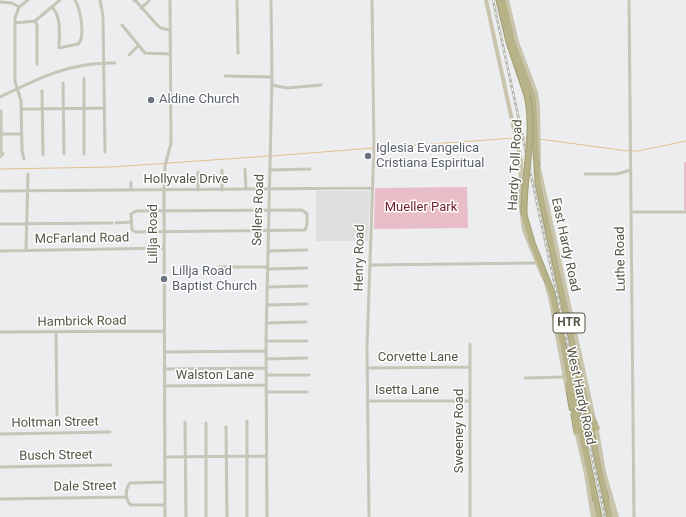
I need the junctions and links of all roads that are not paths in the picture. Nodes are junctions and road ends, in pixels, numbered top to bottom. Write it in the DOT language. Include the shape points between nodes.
graph roads {
  1 [pos="28,0"];
  2 [pos="60,0"];
  3 [pos="75,0"];
  4 [pos="100,0"];
  5 [pos="170,0"];
  6 [pos="237,0"];
  7 [pos="271,0"];
  8 [pos="372,0"];
  9 [pos="486,0"];
  10 [pos="499,0"];
  11 [pos="503,0"];
  12 [pos="507,0"];
  13 [pos="629,0"];
  14 [pos="134,1"];
  15 [pos="149,1"];
  16 [pos="0,2"];
  17 [pos="19,7"];
  18 [pos="52,7"];
  19 [pos="141,8"];
  20 [pos="35,21"];
  21 [pos="15,23"];
  22 [pos="122,25"];
  23 [pos="170,30"];
  24 [pos="138,46"];
  25 [pos="238,53"];
  26 [pos="170,54"];
  27 [pos="129,55"];
  28 [pos="104,63"];
  29 [pos="115,63"];
  30 [pos="37,64"];
  31 [pos="225,76"];
  32 [pos="272,77"];
  33 [pos="84,78"];
  34 [pos="63,83"];
  35 [pos="272,85"];
  36 [pos="321,85"];
  37 [pos="17,89"];
  38 [pos="42,91"];
  39 [pos="0,97"];
  40 [pos="63,108"];
  41 [pos="84,108"];
  42 [pos="104,108"];
  43 [pos="22,109"];
  44 [pos="42,109"];
  45 [pos="1,111"];
  46 [pos="0,134"];
  47 [pos="21,134"];
  48 [pos="0,152"];
  49 [pos="105,152"];
  50 [pos="64,154"];
  51 [pos="84,154"];
  52 [pos="43,155"];
  53 [pos="0,157"];
  54 [pos="24,159"];
  55 [pos="245,169"];
  56 [pos="310,169"];
  57 [pos="222,170"];
  58 [pos="270,170"];
  59 [pos="631,170"];
  60 [pos="198,172"];
  61 [pos="28,174"];
  62 [pos="585,174"];
  63 [pos="131,182"];
  64 [pos="372,188"];
  65 [pos="270,189"];
  66 [pos="28,190"];
  67 [pos="131,190"];
  68 [pos="164,190"];
  69 [pos="198,190"];
  70 [pos="222,190"];
  71 [pos="246,190"];
  72 [pos="0,191"];
  73 [pos="269,210"];
  74 [pos="164,211"];
  75 [pos="631,212"];
  76 [pos="686,212"];
  77 [pos="112,222"];
  78 [pos="116,222"];
  79 [pos="130,222"];
  80 [pos="0,224"];
  81 [pos="25,224"];
  82 [pos="268,231"];
  83 [pos="164,232"];
  84 [pos="164,248"];
  85 [pos="26,250"];
  86 [pos="307,250"];
  87 [pos="0,251"];
  88 [pos="268,251"];
  89 [pos="536,263"];
  90 [pos="370,265"];
  91 [pos="219,267"];
  92 [pos="267,268"];
  93 [pos="307,268"];
  94 [pos="307,286"];
  95 [pos="267,287"];
  96 [pos="307,304"];
  97 [pos="266,305"];
  98 [pos="568,319"];
  99 [pos="306,322"];
  100 [pos="266,323"];
  101 [pos="164,331"];
  102 [pos="0,332"];
  103 [pos="56,332"];
  104 [pos="266,341"];
  105 [pos="307,341"];
  106 [pos="470,344"];
  107 [pos="266,351"];
  108 [pos="164,352"];
  109 [pos="564,353"];
  110 [pos="308,358"];
  111 [pos="266,359"];
  112 [pos="470,367"];
  113 [pos="266,368"];
  114 [pos="367,368"];
  115 [pos="164,369"];
  116 [pos="309,375"];
  117 [pos="266,376"];
  118 [pos="564,377"];
  119 [pos="525,378"];
  120 [pos="266,385"];
  121 [pos="164,386"];
  122 [pos="266,392"];
  123 [pos="307,392"];
  124 [pos="368,401"];
  125 [pos="470,401"];
  126 [pos="57,415"];
  127 [pos="246,421"];
  128 [pos="186,422"];
  129 [pos="206,423"];
  130 [pos="226,427"];
  131 [pos="596,428"];
  132 [pos="110,432"];
  133 [pos="577,432"];
  134 [pos="0,434"];
  135 [pos="186,456"];
  136 [pos="206,456"];
  137 [pos="226,456"];
  138 [pos="247,456"];
  139 [pos="266,456"];
  140 [pos="165,457"];
  141 [pos="112,464"];
  142 [pos="0,467"];
  143 [pos="604,472"];
  144 [pos="586,474"];
  145 [pos="165,482"];
  146 [pos="127,497"];
  147 [pos="0,499"];
  148 [pos="165,505"];
  149 [pos="165,517"];
  150 [pos="186,517"];
  151 [pos="206,517"];
  152 [pos="227,517"];
  153 [pos="247,517"];
  154 [pos="267,517"];
  155 [pos="369,517"];
  156 [pos="470,517"];
  157 [pos="593,517"];
  158 [pos="596,517"];
  159 [pos="599,517"];
  160 [pos="610,517"];
  161 [pos="613,517"];
  162 [pos="616,517"];
  163 [pos="634,517"];
  1 -- 17 [label="street"];
  2 -- 18 [label="street"];
  3 -- 18 [label="street" via="81,14 81,42 59,48 59,19"];
  4 -- 28 [label="street" via="104,16"];
  5 -- 23 [label="street, Lillja Road"];
  6 -- 25 [label="street"];
  7 -- 32 [label="street, Sellers Road"];
  8 -- 64 [label="street, Henry Road"];
  9 -- 89 [label="main road, West Hardy Road" via="522,170 521,216"];
  10 -- 109 [label="highway, Hardy Toll Road / HTR, bridge" via="509,42 527,94 530,122 524,215 532,243 550,286"];
  11 -- 98 [label="highway, Hardy Toll Road / HTR" via="512,40 533,98 538,183"];
  12 -- 131 [label="main road, East Hardy Road" via="516,42 536,93 540,169 544,194"];
  13 -- 59 [label="street, Luthe Road"];
  14 -- 19 [label="street"];
  15 -- 19 [label="street"];
  16 -- 17 [label="street" via="12,3"];
  17 -- 21 [label="street"];
  18 -- 20 [label="street"];
  19 -- 23 [label="street" via="158,26"];
  20 -- 21 [label="street"];
  20 -- 30 [label="street"];
  21 -- 37 [label="street"];
  22 -- 24 [label="street"];
  23 -- 26 [label="street, Lillja Road"];
  24 -- 26 [label="street" via="147,54"];
  24 -- 27 [label="street"];
  26 -- 68 [label="street, Lillja Road" via="171,143 165,165"];
  28 -- 29 [label="street"];
  28 -- 37 [label="street" via="67,68"];
  28 -- 42 [label="street"];
  31 -- 32 [label="street"];
  32 -- 35 [label="street, Sellers Road"];
  33 -- 41 [label="street"];
  34 -- 40 [label="street"];
  35 -- 36 [label="street" via="287,88"];
  35 -- 58 [label="street, Sellers Road"];
  37 -- 39 [label="street"];
  37 -- 43 [label="street"];
  38 -- 44 [label="street"];
  40 -- 41 [label="street"];
  40 -- 44 [label="street"];
  40 -- 50 [label="street"];
  41 -- 42 [label="street"];
  41 -- 51 [label="street"];
  42 -- 49 [label="street"];
  43 -- 44 [label="street"];
  43 -- 47 [label="street"];
  44 -- 52 [label="street"];
  45 -- 46 [label="street"];
  46 -- 47 [label="street"];
  46 -- 48 [label="street"];
  47 -- 54 [label="street"];
  48 -- 53 [label="street" via="3,155"];
  55 -- 71 [label="street"];
  56 -- 58 [label="street"];
  57 -- 70 [label="street"];
  58 -- 65 [label="street, Sellers Road"];
  59 -- 62 [label="street" via="617,174"];
  59 -- 75 [label="street, Luthe Road"];
  60 -- 69 [label="street"];
  61 -- 66 [label="street"];
  63 -- 67 [label="street"];
  64 -- 65 [label="street, Hollyvale Drive"];
  64 -- 90 [label="street, Henry Road"];
  65 -- 71 [label="street, Hollyvale Drive"];
  65 -- 73 [label="street, Sellers Road"];
  66 -- 67 [label="street, Hollyvale Drive"];
  66 -- 72 [label="street, Hollyvale Drive"];
  66 -- 81 [label="street"];
  67 -- 68 [label="street, Hollyvale Drive"];
  68 -- 69 [label="street, Hollyvale Drive"];
  68 -- 74 [label="street, Lillja Road"];
  69 -- 70 [label="street, Hollyvale Drive"];
  70 -- 71 [label="street, Hollyvale Drive"];
  73 -- 74 [label="street"];
  73 -- 82 [label="street, Sellers Road"];
  73 -- 82 [label="street" via="305,210 307,220 305,230"];
  74 -- 79 [label="street" via="136,210 131,214"];
  74 -- 83 [label="street, Lillja Road"];
  75 -- 76 [label="street"];
  75 -- 163 [label="street, Luthe Road"];
  77 -- 81 [label="street"];
  78 -- 79 [label="street"];
  79 -- 83 [label="street" via="134,231"];
  80 -- 81 [label="street"];
  81 -- 85 [label="street"];
  82 -- 83 [label="street"];
  82 -- 88 [label="street, Sellers Road"];
  83 -- 84 [label="street, Lillja Road"];
  84 -- 85 [label="street, McFarland Road"];
  84 -- 101 [label="street, Lillja Road"];
  85 -- 87 [label="street, McFarland Road"];
  86 -- 88 [label="street"];
  88 -- 92 [label="street, Sellers Road"];
  89 -- 90 [label="street"];
  89 -- 118 [label="main road, West Hardy Road" via="550,297"];
  90 -- 114 [label="street, Henry Road"];
  91 -- 92 [label="street"];
  92 -- 93 [label="street"];
  92 -- 95 [label="street, Sellers Road"];
  94 -- 95 [label="street"];
  95 -- 97 [label="street, Sellers Road"];
  96 -- 97 [label="street"];
  97 -- 100 [label="street, Sellers Road"];
  98 -- 131 [label="highway" via="587,404"];
  98 -- 160 [label="highway, Hardy Toll Road / HTR"];
  99 -- 100 [label="street"];
  100 -- 104 [label="street, Sellers Road"];
  101 -- 103 [label="street, Hambrick Road"];
  101 -- 108 [label="street, Lillja Road"];
  102 -- 103 [label="street, Hambrick Road"];
  103 -- 126 [label="street"];
  104 -- 105 [label="street"];
  104 -- 107 [label="street, Sellers Road"];
  106 -- 112 [label="street, Sweeney Road"];
  107 -- 108 [label="street"];
  107 -- 111 [label="street, Sellers Road"];
  108 -- 115 [label="street, Lillja Road"];
  109 -- 133 [label="highway"];
  109 -- 159 [label="highway, Hardy Toll Road / HTR"];
  110 -- 111 [label="street"];
  111 -- 113 [label="street, Sellers Road"];
  112 -- 114 [label="street, Corvette Lane"];
  112 -- 125 [label="street, Sweeney Road"];
  113 -- 115 [label="street"];
  113 -- 117 [label="street, Sellers Road"];
  114 -- 124 [label="street, Henry Road"];
  115 -- 121 [label="street, Lillja Road"];
  116 -- 117 [label="street"];
  117 -- 120 [label="street, Sellers Road"];
  118 -- 119 [label="street"];
  118 -- 133 [label="main road, West Hardy Road"];
  120 -- 121 [label="street, Walston Lane"];
  120 -- 122 [label="street, Sellers Road"];
  121 -- 140 [label="street, Lillja Road"];
  122 -- 123 [label="street"];
  122 -- 139 [label="street, Sellers Road"];
  124 -- 125 [label="street, Isetta Lane"];
  124 -- 155 [label="street, Henry Road"];
  125 -- 156 [label="street, Sweeney Road"];
  127 -- 138 [label="street"];
  128 -- 135 [label="street"];
  129 -- 136 [label="street"];
  130 -- 137 [label="street"];
  131 -- 143 [label="main road, East Hardy Road"];
  132 -- 134 [label="street, Holtman Street"];
  133 -- 144 [label="main road, West Hardy Road"];
  135 -- 136 [label="street"];
  135 -- 140 [label="street"];
  135 -- 150 [label="street"];
  136 -- 137 [label="street"];
  136 -- 151 [label="street"];
  137 -- 138 [label="street"];
  137 -- 152 [label="street"];
  138 -- 139 [label="street"];
  138 -- 153 [label="street"];
  139 -- 154 [label="street, Sellers Road"];
  140 -- 145 [label="street, Lillja Road"];
  141 -- 142 [label="street, Busch Street"];
  143 -- 161 [label="main road"];
  143 -- 162 [label="main road, East Hardy Road"];
  144 -- 157 [label="main road, West Hardy Road"];
  144 -- 158 [label="main road"];
  145 -- 146 [label="street" via="130,483"];
  145 -- 148 [label="street, Lillja Road"];
  146 -- 147 [label="street, Dale Street"];
  146 -- 148 [label="street, Dale Street" via="131,505"];
  148 -- 149 [label="street, Lillja Road"];
}
